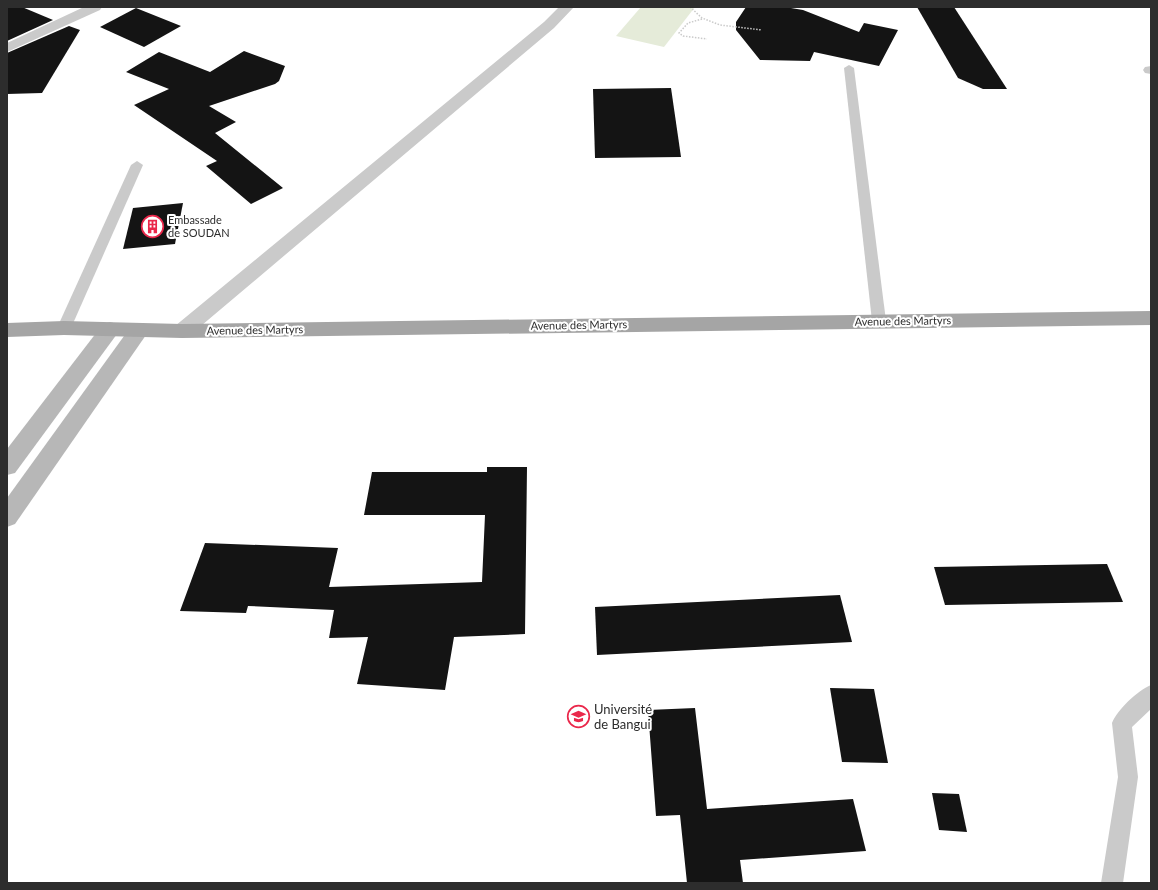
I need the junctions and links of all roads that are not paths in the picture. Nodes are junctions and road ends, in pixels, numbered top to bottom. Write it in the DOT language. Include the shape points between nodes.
graph roads {
  1 [pos="95,7"];
  2 [pos="567,7"];
  3 [pos="7,48"];
  4 [pos="849,68"];
  5 [pos="138,165"];
  6 [pos="1151,318"];
  7 [pos="879,322"];
  8 [pos="64,328"];
  9 [pos="110,329"];
  10 [pos="7,330"];
  11 [pos="139,330"];
  12 [pos="182,331"];
  13 [pos="7,466"];
  14 [pos="7,517"];
  15 [pos="1151,695"];
  16 [pos="1112,883"];
  1 -- 3 [label="street"];
  2 -- 12 [label="street" via="548,26"];
  4 -- 4 [label="lane" via="866,222 871,262"];
  4 -- 7 [label="lane"];
  5 -- 8 [label="lane"];
  6 -- 7 [label="main road, Avenue des Martyrs"];
  7 -- 12 [label="main road, Avenue des Martyrs"];
  8 -- 9 [label="main road, Avenue des Martyrs"];
  8 -- 10 [label="main road, Avenue des Martyrs"];
  9 -- 11 [label="main road, Avenue des Martyrs"];
  9 -- 13 [label="street"];
  11 -- 12 [label="main road, Avenue des Martyrs"];
  11 -- 14 [label="street"];
  15 -- 16 [label="lane" via="1122,723 1128,777"];
}
